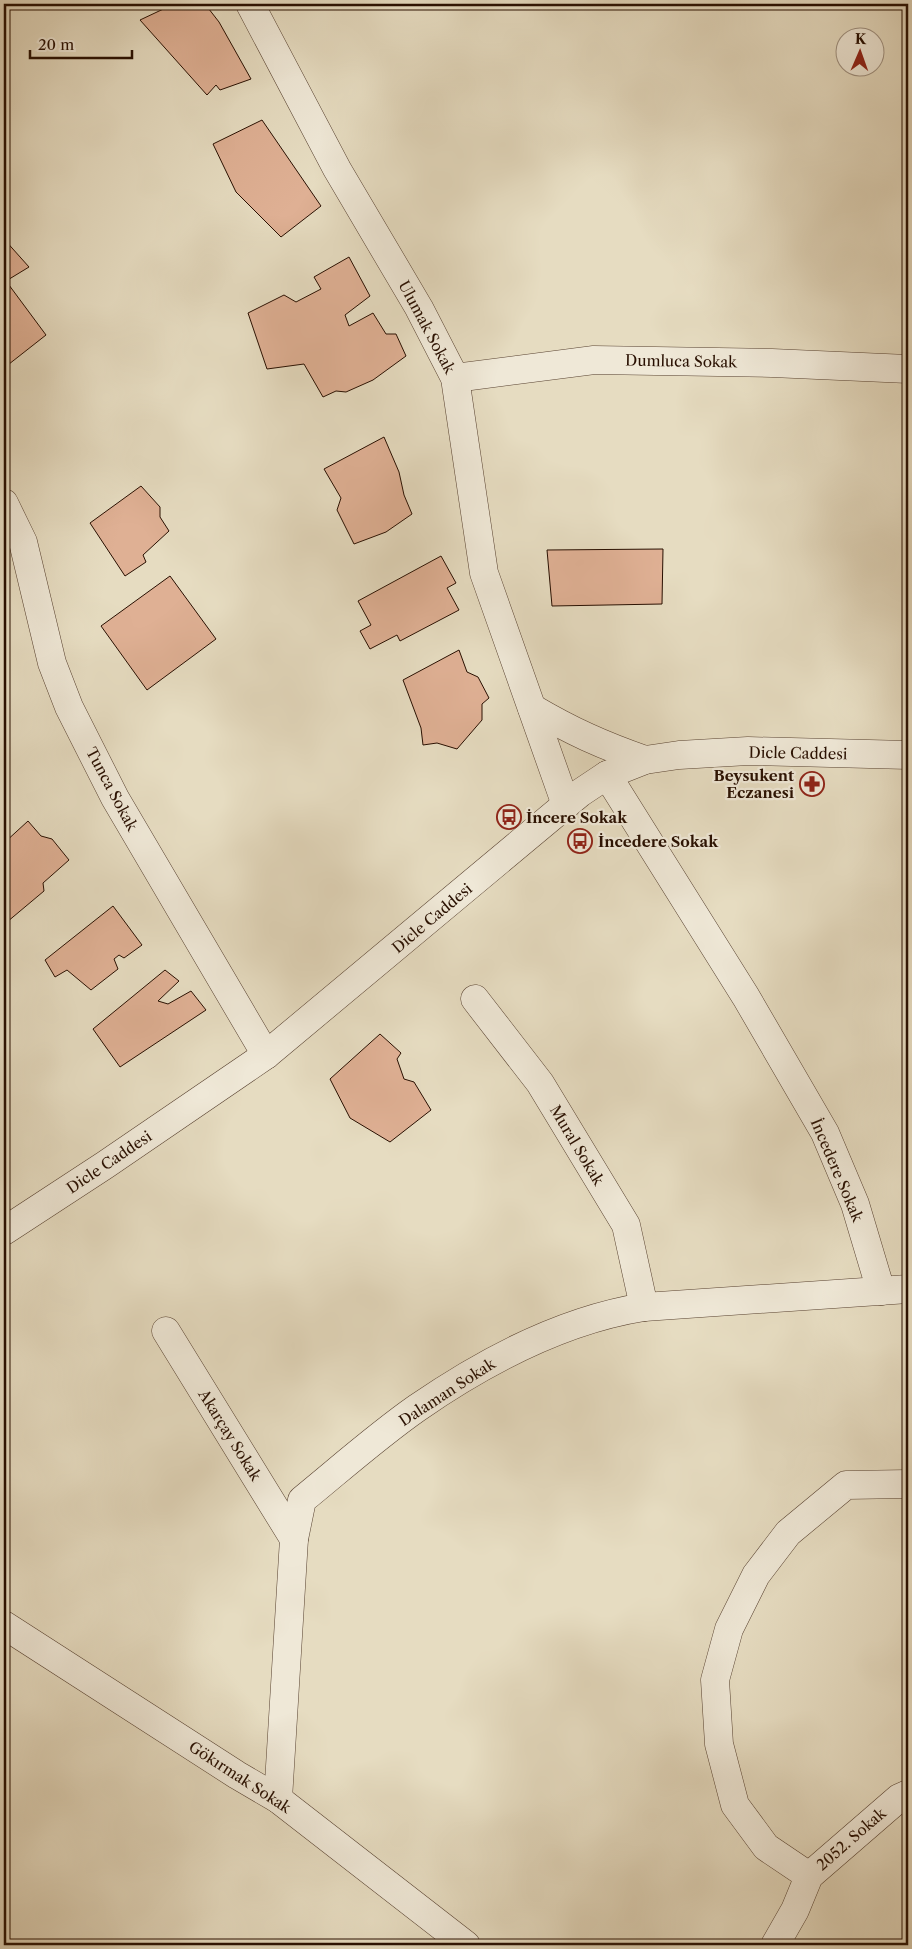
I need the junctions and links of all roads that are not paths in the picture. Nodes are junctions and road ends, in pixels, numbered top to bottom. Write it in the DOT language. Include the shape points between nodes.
graph roads {
  1 [pos="250,4"];
  2 [pos="908,369"];
  3 [pos="455,378"];
  4 [pos="4,503"];
  5 [pos="532,708"];
  6 [pos="908,755"];
  7 [pos="645,760"];
  8 [pos="607,775"];
  9 [pos="566,805"];
  10 [pos="475,999"];
  11 [pos="266,1055"];
  12 [pos="4,1230"];
  13 [pos="908,1289"];
  14 [pos="881,1291"];
  15 [pos="644,1308"];
  16 [pos="166,1331"];
  17 [pos="908,1484"];
  18 [pos="294,1539"];
  19 [pos="4,1625"];
  20 [pos="908,1794"];
  21 [pos="278,1799"];
  22 [pos="809,1876"];
  23 [pos="466,1945"];
  24 [pos="775,1945"];
  1 -- 3 [label="street, Ulumak Sokak" via="337,169 419,308"];
  2 -- 3 [label="street, Dumluca Sokak" via="594,360"];
  3 -- 5 [label="street, Ulumak Sokak" via="484,573"];
  4 -- 11 [label="street, Tunca Sokak" via="23,542 52,662 69,707 116,798"];
  5 -- 7 [label="street" via="574,732"];
  5 -- 9 [label="street, Ulumak Sokak"];
  6 -- 7 [label="street, Dicle Caddesi" via="748,751"];
  7 -- 8 [label="street, Dicle Caddesi"];
  8 -- 9 [label="street, Dicle Caddesi"];
  8 -- 14 [label="street, İncedere Sokak" via="746,997 825,1133 854,1204"];
  9 -- 11 [label="street, Dicle Caddesi"];
  10 -- 15 [label="street, Mural Sokak" via="540,1083 626,1224"];
  11 -- 12 [label="street, Dicle Caddesi"];
  13 -- 14 [label="street, Dalaman Sokak"];
  14 -- 15 [label="street, Dalaman Sokak"];
  15 -- 18 [label="street, Dalaman Sokak" via="623,1311 552,1333 485,1366 417,1408 302,1500"];
  16 -- 18 [label="street, Akarçay Sokak"];
  17 -- 22 [label="street" via="846,1485 788,1533 756,1575 730,1630 715,1680 719,1744 735,1805 766,1847"];
  18 -- 21 [label="street, Dalaman Sokak"];
  19 -- 21 [label="street, Gökırmak Sokak"];
  20 -- 22 [label="street, 2052. Sokak" via="899,1798"];
  21 -- 23 [label="street, Gökırmak Sokak"];
  22 -- 24 [label="street, 2052. Sokak"];
}
